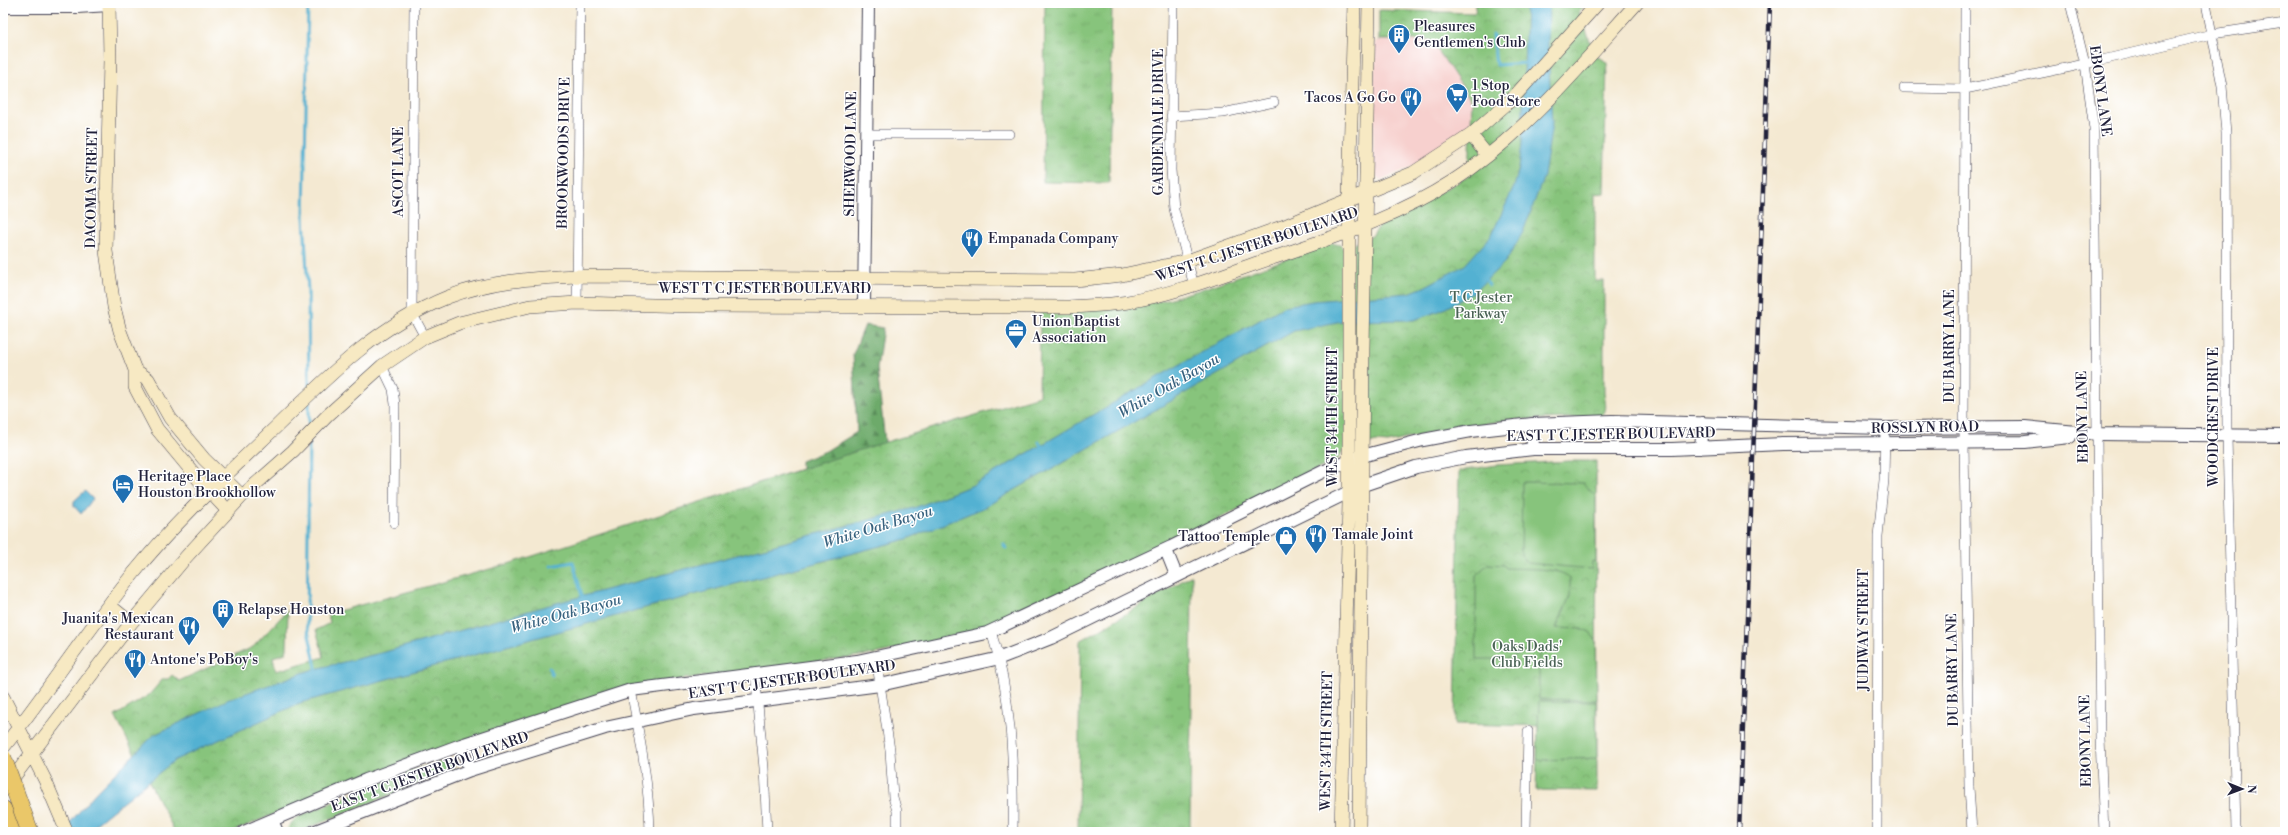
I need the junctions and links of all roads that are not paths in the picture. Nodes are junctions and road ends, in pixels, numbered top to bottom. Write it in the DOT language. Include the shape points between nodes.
graph roads {
  1 [pos="414,3"];
  2 [pos="580,3"];
  3 [pos="868,3"];
  4 [pos="1173,3"];
  5 [pos="1354,3"];
  6 [pos="1368,3"];
  7 [pos="1598,3"];
  8 [pos="1637,3"];
  9 [pos="1965,3"];
  10 [pos="2070,3"];
  11 [pos="2206,3"];
  12 [pos="109,4"];
  13 [pos="3,7"];
  14 [pos="2285,23"];
  15 [pos="2212,34"];
  16 [pos="2084,64"];
  17 [pos="1904,88"];
  18 [pos="1965,89"];
  19 [pos="1274,102"];
  20 [pos="1171,116"];
  21 [pos="866,134"];
  22 [pos="1009,134"];
  23 [pos="1471,135"];
  24 [pos="1486,155"];
  25 [pos="1366,194"];
  26 [pos="1350,200"];
  27 [pos="1365,226"];
  28 [pos="1350,232"];
  29 [pos="1186,260"];
  30 [pos="577,276"];
  31 [pos="864,278"];
  32 [pos="1194,286"];
  33 [pos="577,303"];
  34 [pos="864,306"];
  35 [pos="412,313"];
  36 [pos="425,337"];
  37 [pos="382,366"];
  38 [pos="135,370"];
  39 [pos="1702,423"];
  40 [pos="1754,423"];
  41 [pos="1532,424"];
  42 [pos="1964,427"];
  43 [pos="1885,428"];
  44 [pos="2098,434"];
  45 [pos="2227,436"];
  46 [pos="2285,436"];
  47 [pos="1964,442"];
  48 [pos="1885,443"];
  49 [pos="1753,446"];
  50 [pos="1702,448"];
  51 [pos="1533,449"];
  52 [pos="1362,456"];
  53 [pos="1348,462"];
  54 [pos="223,478"];
  55 [pos="1362,484"];
  56 [pos="210,492"];
  57 [pos="1349,493"];
  58 [pos="242,496"];
  59 [pos="228,511"];
  60 [pos="394,523"];
  61 [pos="1166,550"];
  62 [pos="1176,575"];
  63 [pos="109,605"];
  64 [pos="131,623"];
  65 [pos="991,631"];
  66 [pos="1345,652"];
  67 [pos="1360,653"];
  68 [pos="876,658"];
  69 [pos="1000,658"];
  70 [pos="755,673"];
  71 [pos="880,685"];
  72 [pos="630,690"];
  73 [pos="3,697"];
  74 [pos="758,700"];
  75 [pos="637,721"];
  76 [pos="18,729"];
  77 [pos="1528,732"];
  78 [pos="462,744"];
  79 [pos="3,748"];
  80 [pos="31,755"];
  81 [pos="3,758"];
  82 [pos="470,770"];
  83 [pos="3,791"];
  84 [pos="3,809"];
  85 [pos="272,820"];
  86 [pos="14,832"];
  87 [pos="30,832"];
  88 [pos="67,832"];
  89 [pos="244,832"];
  90 [pos="276,832"];
  91 [pos="314,832"];
  92 [pos="650,832"];
  93 [pos="767,832"];
  94 [pos="897,832"];
  95 [pos="1013,832"];
  96 [pos="1341,832"];
  97 [pos="1358,832"];
  98 [pos="1526,832"];
  99 [pos="1878,832"];
  100 [pos="1972,832"];
  101 [pos="2104,832"];
  102 [pos="2236,832"];
  1 -- 35 [label="street, ASCOT LANE"];
  2 -- 30 [label="street, BROOKWOODS DRIVE"];
  3 -- 21 [label="street, SHERWOOD LANE"];
  4 -- 20 [label="street, GARDENDALE DRIVE"];
  5 -- 26 [label="main road, WEST 34TH STREET"];
  6 -- 25 [label="main road"];
  7 -- 23 [label="main road, WEST T C JESTER BOULEVARD" via="1512,100"];
  8 -- 24 [label="main road, WEST T C JESTER BOULEVARD" via="1551,98"];
  9 -- 18 [label="street, DU BARRY LANE"];
  10 -- 16 [label="street, EBONY LANE"];
  11 -- 15 [label="street, WOODCREST DRIVE"];
  12 -- 13 [label="street" via="77,7"];
  12 -- 38 [label="main road, DACOMA STREET" via="106,251 114,307"];
  14 -- 15 [label="street"];
  15 -- 16 [label="street"];
  15 -- 45 [label="street, WOODCREST DRIVE" via="2222,86 2226,133"];
  16 -- 18 [label="street"];
  16 -- 44 [label="street, EBONY LANE" via="2094,128"];
  17 -- 18 [label="street"];
  18 -- 42 [label="street, DU BARRY LANE"];
  19 -- 20 [label="street" via="1223,113"];
  20 -- 29 [label="street, GARDENDALE DRIVE" via="1174,209"];
  21 -- 22 [label="street"];
  21 -- 31 [label="street, SHERWOOD LANE"];
  23 -- 24 [label="main road"];
  23 -- 25 [label="main road, WEST T C JESTER BOULEVARD" via="1413,173"];
  24 -- 27 [label="main road, WEST T C JESTER BOULEVARD" via="1453,181 1403,209"];
  25 -- 26 [label="main road, WEST T C JESTER BOULEVARD"];
  25 -- 27 [label="main road"];
  26 -- 28 [label="main road, WEST 34TH STREET"];
  26 -- 29 [label="main road, WEST T C JESTER BOULEVARD"];
  27 -- 28 [label="main road, WEST T C JESTER BOULEVARD"];
  27 -- 52 [label="main road"];
  28 -- 32 [label="main road, WEST T C JESTER BOULEVARD"];
  28 -- 53 [label="main road, WEST 34TH STREET"];
  29 -- 31 [label="main road, WEST T C JESTER BOULEVARD" via="1122,275 1075,280"];
  29 -- 32 [label="street, GARDENDALE DRIVE"];
  30 -- 31 [label="main road, WEST T C JESTER BOULEVARD"];
  30 -- 33 [label="street, BROOKWOODS DRIVE"];
  30 -- 35 [label="main road, WEST T C JESTER BOULEVARD" via="530,278 488,285 449,297"];
  31 -- 34 [label="street, SHERWOOD LANE"];
  32 -- 34 [label="main road, WEST T C JESTER BOULEVARD" via="1128,302 1069,307"];
  33 -- 34 [label="main road, WEST T C JESTER BOULEVARD"];
  33 -- 36 [label="main road, WEST T C JESTER BOULEVARD" via="530,306 459,323"];
  35 -- 36 [label="street, ASCOT LANE"];
  35 -- 54 [label="main road, WEST T C JESTER BOULEVARD" via="359,348"];
  36 -- 37 [label="main road, WEST T C JESTER BOULEVARD"];
  37 -- 58 [label="main road, WEST T C JESTER BOULEVARD"];
  37 -- 60 [label="street" via="393,389 395,404"];
  38 -- 54 [label="main road, DACOMA STREET" via="148,379 170,418"];
  38 -- 56 [label="main road, DACOMA STREET" via="135,387 157,429"];
  39 -- 40 [label="street, EAST T C JESTER BOULEVARD"];
  39 -- 41 [label="street, EAST T C JESTER BOULEVARD" via="1612,420"];
  39 -- 50 [label="street"];
  40 -- 43 [label="street, ROSSLYN ROAD"];
  41 -- 51 [label="street"];
  41 -- 52 [label="street, EAST T C JESTER BOULEVARD" via="1454,434"];
  42 -- 43 [label="street, ROSSLYN ROAD"];
  42 -- 44 [label="street, ROSSLYN ROAD" via="2025,428"];
  42 -- 47 [label="street, DU BARRY LANE"];
  43 -- 48 [label="street, JUDIWAY STREET"];
  44 -- 45 [label="street, ROSSLYN ROAD"];
  44 -- 47 [label="street, ROSSLYN ROAD" via="2025,442"];
  44 -- 101 [label="street, EBONY LANE" via="2100,738"];
  45 -- 46 [label="street, ROSSLYN ROAD"];
  45 -- 102 [label="street, WOODCREST DRIVE"];
  47 -- 48 [label="street, ROSSLYN ROAD"];
  47 -- 100 [label="street, DU BARRY LANE" via="1969,787"];
  48 -- 49 [label="street, ROSSLYN ROAD"];
  48 -- 99 [label="street, JUDIWAY STREET" via="1878,536"];
  49 -- 50 [label="street, EAST T C JESTER BOULEVARD"];
  50 -- 51 [label="street, EAST T C JESTER BOULEVARD"];
  51 -- 55 [label="street, EAST T C JESTER BOULEVARD" via="1466,457 1423,466"];
  52 -- 53 [label="street, EAST T C JESTER BOULEVARD"];
  52 -- 55 [label="main road"];
  53 -- 57 [label="main road, WEST 34TH STREET"];
  53 -- 61 [label="street, EAST T C JESTER BOULEVARD"];
  54 -- 56 [label="main road, WEST T C JESTER BOULEVARD"];
  54 -- 58 [label="main road, DACOMA STREET"];
  55 -- 57 [label="street, EAST T C JESTER BOULEVARD"];
  55 -- 67 [label="main road"];
  56 -- 59 [label="main road, DACOMA STREET"];
  56 -- 63 [label="main road, WEST T C JESTER BOULEVARD" via="167,534"];
  57 -- 62 [label="street, EAST T C JESTER BOULEVARD"];
  57 -- 66 [label="main road, WEST 34TH STREET"];
  58 -- 59 [label="main road, WEST T C JESTER BOULEVARD"];
  59 -- 64 [label="main road, WEST T C JESTER BOULEVARD"];
  61 -- 62 [label="street"];
  61 -- 65 [label="street, EAST T C JESTER BOULEVARD"];
  62 -- 69 [label="street, EAST T C JESTER BOULEVARD" via="1051,638"];
  63 -- 64 [label="main road"];
  63 -- 76 [label="main road, WEST T C JESTER BOULEVARD"];
  64 -- 80 [label="main road, WEST T C JESTER BOULEVARD"];
  65 -- 68 [label="street, EAST T C JESTER BOULEVARD"];
  65 -- 69 [label="street"];
  66 -- 67 [label="main road"];
  66 -- 96 [label="main road, WEST 34TH STREET"];
  67 -- 97 [label="main road"];
  68 -- 70 [label="street, EAST T C JESTER BOULEVARD"];
  68 -- 71 [label="street"];
  69 -- 71 [label="street, EAST T C JESTER BOULEVARD"];
  69 -- 95 [label="street" via="1010,719 1014,769"];
  70 -- 72 [label="street, EAST T C JESTER BOULEVARD"];
  70 -- 74 [label="street"];
  71 -- 74 [label="street, EAST T C JESTER BOULEVARD"];
  71 -- 94 [label="street" via="890,750"];
  72 -- 75 [label="street"];
  72 -- 78 [label="street, EAST T C JESTER BOULEVARD"];
  73 -- 76 [label="main road"];
  74 -- 75 [label="street, EAST T C JESTER BOULEVARD" via="694,709"];
  74 -- 93 [label="street"];
  75 -- 82 [label="street, EAST T C JESTER BOULEVARD" via="568,739"];
  75 -- 92 [label="street" via="650,798"];
  76 -- 79 [label="main road, WEST T C JESTER BOULEVARD"];
  76 -- 80 [label="main road"];
  77 -- 98 [label="street"];
  78 -- 82 [label="street"];
  78 -- 85 [label="street, EAST T C JESTER BOULEVARD" via="366,780"];
  80 -- 83 [label="main road, WEST T C JESTER BOULEVARD"];
  80 -- 88 [label="main road" via="45,780"];
  81 -- 87 [label="highway, bridge"];
  82 -- 91 [label="street, EAST T C JESTER BOULEVARD"];
  84 -- 86 [label="highway"];
  85 -- 89 [label="street, EAST T C JESTER BOULEVARD"];
  85 -- 90 [label="street"];
}
